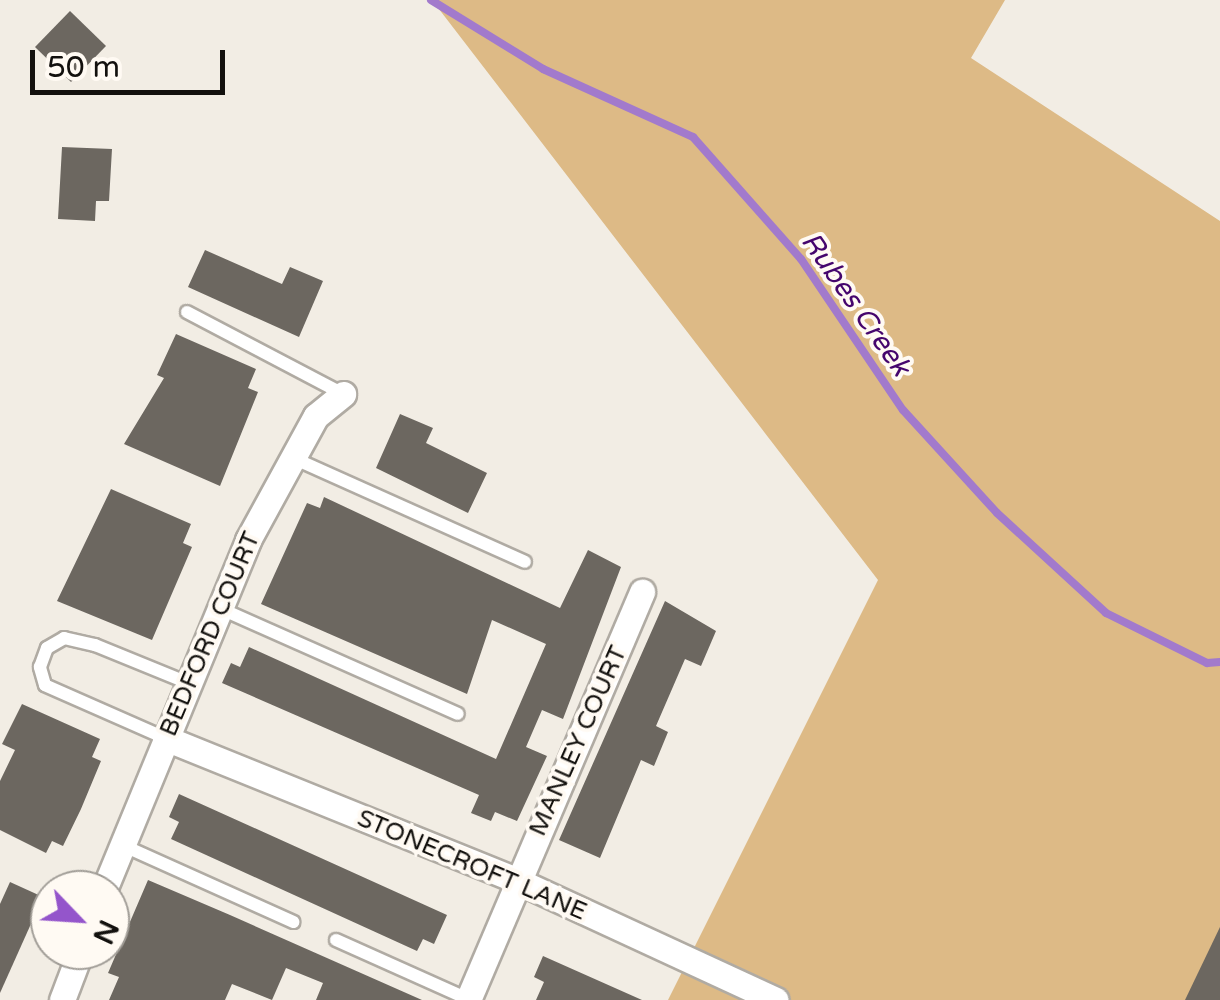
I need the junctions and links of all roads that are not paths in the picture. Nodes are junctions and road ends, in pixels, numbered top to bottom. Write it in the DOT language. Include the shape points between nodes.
graph roads {
  1 [pos="187,312"];
  2 [pos="342,394"];
  3 [pos="293,458"];
  4 [pos="525,562"];
  5 [pos="642,592"];
  6 [pos="219,608"];
  7 [pos="188,682"];
  8 [pos="458,714"];
  9 [pos="164,738"];
  10 [pos="122,846"];
  11 [pos="112,870"];
  12 [pos="516,880"];
  13 [pos="293,922"];
  14 [pos="336,940"];
  15 [pos="73,970"];
  16 [pos="772,999"];
  17 [pos="62,1000"];
  18 [pos="469,1000"];
  1 -- 2 [label="lane"];
  2 -- 3 [label="street, BEDFORD COURT" via="316,416"];
  3 -- 4 [label="lane"];
  3 -- 6 [label="street, BEDFORD COURT"];
  5 -- 12 [label="street, MANLEY COURT"];
  6 -- 7 [label="street, BEDFORD COURT"];
  6 -- 8 [label="lane"];
  7 -- 9 [label="street, BEDFORD COURT"];
  7 -- 9 [label="lane" via="95,644 64,638 47,648 40,668 46,685"];
  9 -- 10 [label="street, BEDFORD COURT"];
  9 -- 12 [label="street, STONECROFT LANE"];
  10 -- 11 [label="street, BEDFORD COURT"];
  10 -- 13 [label="lane"];
  12 -- 16 [label="street, STONECROFT LANE"];
  12 -- 18 [label="street, MANLEY COURT"];
  14 -- 18 [label="lane"];
  15 -- 17 [label="street"];
}
